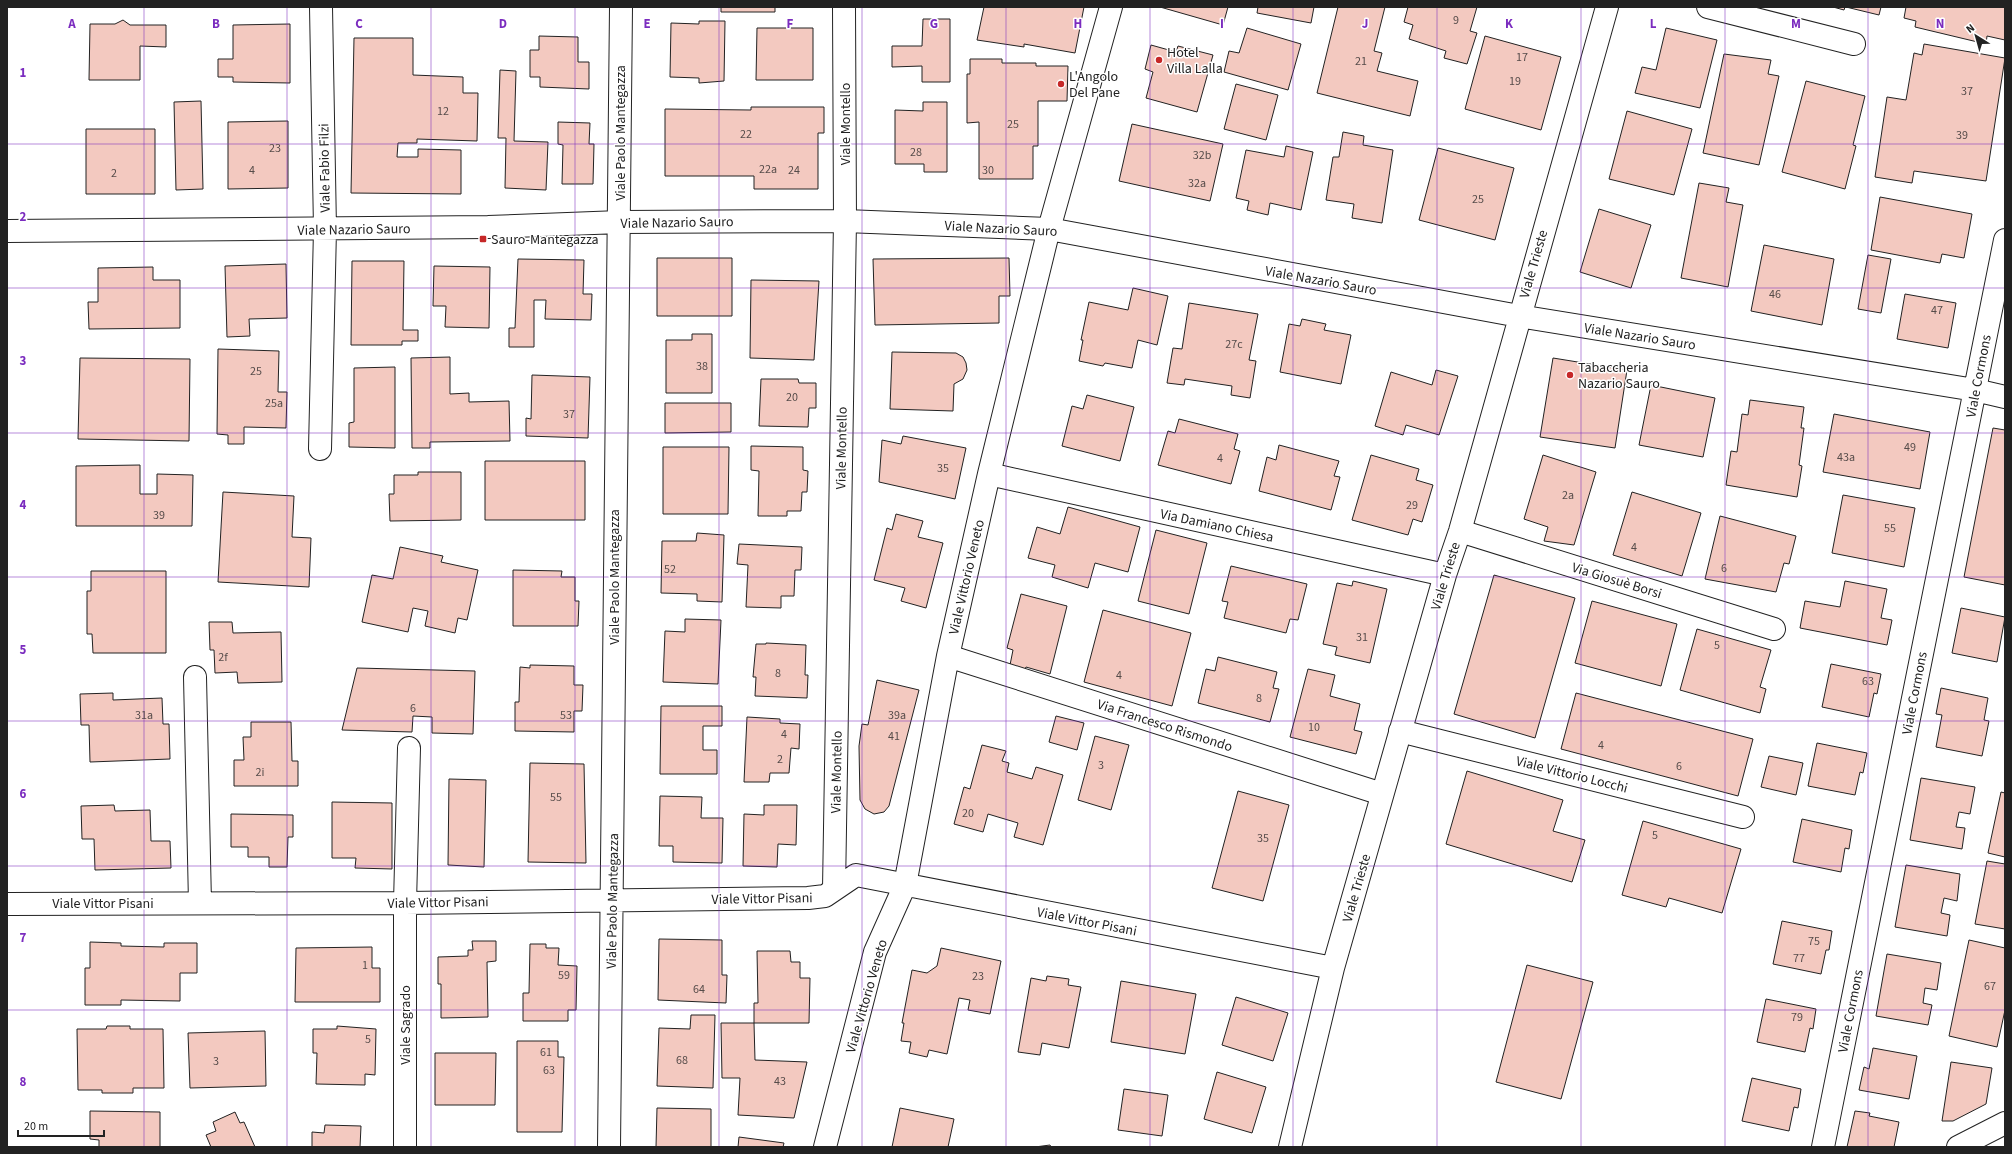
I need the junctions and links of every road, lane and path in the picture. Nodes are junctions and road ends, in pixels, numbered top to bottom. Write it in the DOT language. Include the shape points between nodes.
graph roads {
  1 [pos="321,7"];
  2 [pos="620,7"];
  3 [pos="844,7"];
  4 [pos="1111,7"];
  5 [pos="1607,7"];
  6 [pos="1708,7"];
  7 [pos="1854,44"];
  8 [pos="846,221"];
  9 [pos="620,222"];
  10 [pos="325,229"];
  11 [pos="1048,229"];
  12 [pos="7,231"];
  13 [pos="2005,240"];
  14 [pos="1519,316"];
  15 [pos="1975,390"];
  16 [pos="2005,397"];
  17 [pos="320,449"];
  18 [pos="989,474"];
  19 [pos="1460,531"];
  20 [pos="1445,575"];
  21 [pos="1774,628"];
  22 [pos="948,656"];
  23 [pos="196,678"];
  24 [pos="1400,731"];
  25 [pos="409,748"];
  26 [pos="1382,794"];
  27 [pos="1743,817"];
  28 [pos="905,885"];
  29 [pos="834,889"];
  30 [pos="612,900"];
  31 [pos="200,903"];
  32 [pos="405,903"];
  33 [pos="7,904"];
  34 [pos="1333,968"];
  35 [pos="2005,1123"];
  36 [pos="405,1147"];
  37 [pos="609,1147"];
  38 [pos="825,1147"];
  39 [pos="1290,1147"];
  40 [pos="1823,1147"];
  41 [pos="1958,1147"];
  1 -- 10 [label="street, Viale Fabio Filzi"];
  2 -- 9 [label="street, Viale Paolo Mantegazza"];
  3 -- 8 [label="street, Viale Montello"];
  4 -- 11 [label="street, Viale Vittorio Veneto"];
  5 -- 14 [label="street, Viale Trieste"];
  6 -- 7 [label="street"];
  8 -- 9 [label="street, Viale Nazario Sauro"];
  8 -- 11 [label="street, Viale Nazario Sauro"];
  8 -- 29 [label="street, Viale Montello"];
  9 -- 10 [label="street, Viale Nazario Sauro"];
  9 -- 30 [label="street, Viale Paolo Mantegazza" via="614,538"];
  10 -- 12 [label="street, Viale Nazario Sauro"];
  10 -- 17 [label="street, Viale Fabio Filzi"];
  11 -- 14 [label="street, Viale Nazario Sauro"];
  11 -- 18 [label="street, Viale Vittorio Veneto"];
  13 -- 15 [label="street, Viale Cormons"];
  14 -- 15 [label="street, Viale Nazario Sauro"];
  14 -- 19 [label="street, Viale Trieste"];
  15 -- 16 [label="street, Viale Nazario Sauro"];
  15 -- 40 [label="street, Viale Cormons"];
  18 -- 20 [label="street, Via Damiano Chiesa"];
  18 -- 22 [label="street, Viale Vittorio Veneto"];
  19 -- 20 [label="street, Viale Trieste"];
  19 -- 21 [label="street, Via Giosuè Borsi"];
  20 -- 24 [label="street, Viale Trieste"];
  22 -- 26 [label="street, Via Francesco Rismondo"];
  22 -- 28 [label="street, Viale Vittorio Veneto"];
  23 -- 31 [label="street"];
  24 -- 26 [label="street, Viale Trieste"];
  24 -- 27 [label="street, Viale Vittorio Locchi"];
  25 -- 32 [label="street, Viale Sagrado"];
  26 -- 34 [label="street, Viale Trieste"];
  28 -- 29 [label="street, Viale Vittor Pisani" via="856,875"];
  28 -- 34 [label="street, Viale Vittor Pisani"];
  28 -- 38 [label="street, Viale Vittorio Veneto" via="875,952"];
  29 -- 30 [label="street, Viale Vittor Pisani" via="825,896 808,898"];
  30 -- 32 [label="street, Viale Vittor Pisani"];
  30 -- 37 [label="street, Viale Paolo Mantegazza"];
  31 -- 32 [label="street, Viale Vittor Pisani"];
  31 -- 33 [label="street, Viale Vittor Pisani"];
  32 -- 36 [label="street, Viale Sagrado"];
  34 -- 39 [label="street, Viale Trieste"];
  35 -- 41 [label="street"];
}
